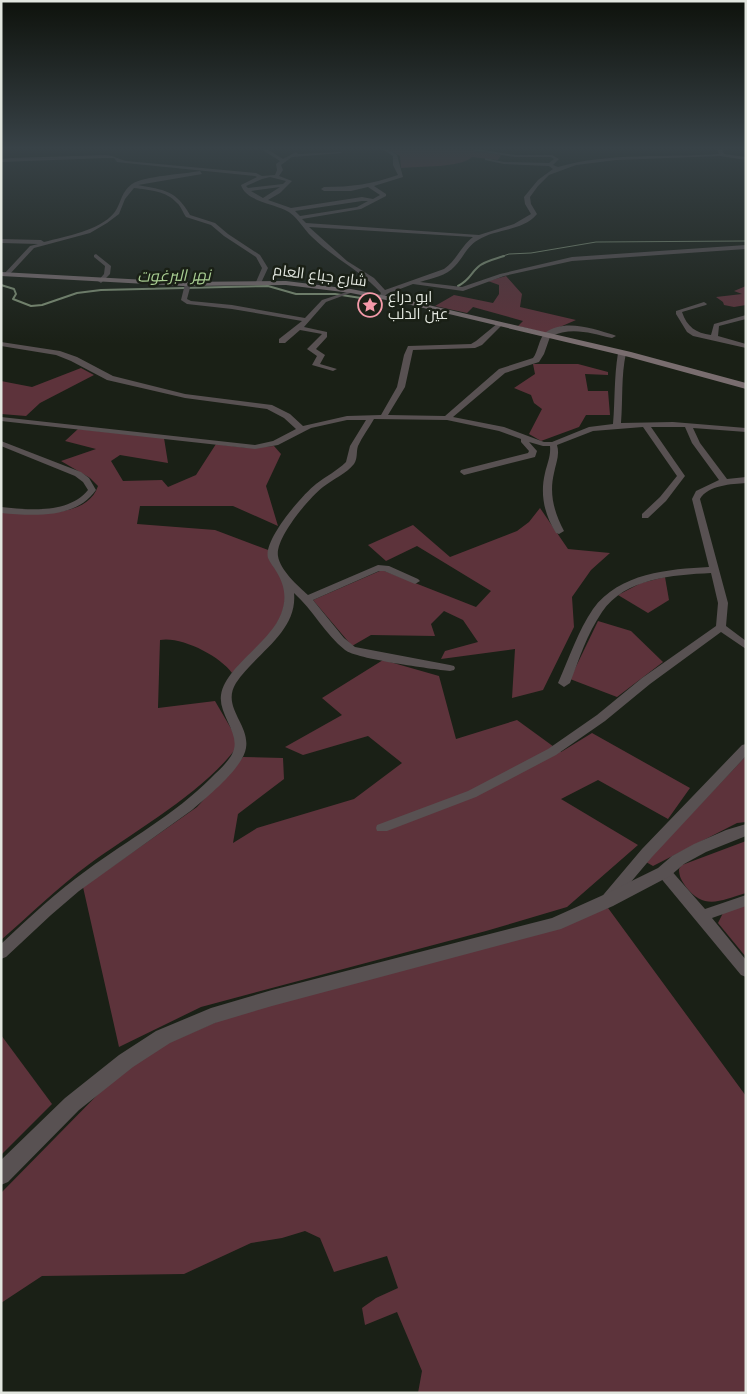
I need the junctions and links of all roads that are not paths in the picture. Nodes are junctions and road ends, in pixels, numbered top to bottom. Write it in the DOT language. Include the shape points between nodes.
graph roads {
  1 [pos="116,214"];
  2 [pos="187,214"];
  3 [pos="296,214"];
  4 [pos="324,214"];
  5 [pos="534,214"];
  6 [pos="300,218"];
  7 [pos="305,225"];
  8 [pos="478,236"];
  9 [pos="1,241"];
  10 [pos="48,242"];
  11 [pos="746,247"];
  12 [pos="96,256"];
  13 [pos="4,274"];
  14 [pos="101,280"];
  15 [pos="259,282"];
  16 [pos="411,283"];
  17 [pos="188,288"];
  18 [pos="348,292"];
  19 [pos="383,295"];
  20 [pos="704,304"];
  21 [pos="746,317"];
  22 [pos="307,320"];
  23 [pos="500,324"];
  24 [pos="298,328"];
  25 [pos="548,335"];
  26 [pos="612,336"];
  27 [pos="715,338"];
  28 [pos="282,341"];
  29 [pos="1,344"];
  30 [pos="746,346"];
  31 [pos="622,353"];
  32 [pos="333,369"];
  33 [pos="746,386"];
  34 [pos="378,417"];
  35 [pos="447,418"];
  36 [pos="1,419"];
  37 [pos="645,424"];
  38 [pos="688,425"];
  39 [pos="617,426"];
  40 [pos="300,429"];
  41 [pos="746,430"];
  42 [pos="525,438"];
  43 [pos="1,443"];
  44 [pos="553,444"];
  45 [pos="464,472"];
  46 [pos="746,480"];
  47 [pos="722,482"];
  48 [pos="4,509"];
  49 [pos="645,516"];
  50 [pos="559,530"];
  51 [pos="714,570"];
  52 [pos="287,581"];
  53 [pos="415,581"];
  54 [pos="307,599"];
  55 [pos="721,627"];
  56 [pos="746,646"];
  57 [pos="450,668"];
  58 [pos="564,683"];
  59 [pos="746,748"];
  60 [pos="382,828"];
  61 [pos="746,830"];
  62 [pos="664,872"];
  63 [pos="746,900"];
  64 [pos="607,901"];
  65 [pos="702,916"];
  66 [pos="1,953"];
  67 [pos="746,971"];
  68 [pos="1,1175"];
  1 -- 10 [label="street" via="88,232"];
  2 -- 15 [label="street" via="214,224 258,256 265,268"];
  3 -- 6 [label="street"];
  4 -- 6 [label="street"];
  5 -- 8 [label="street" via="519,224"];
  6 -- 7 [label="street"];
  7 -- 8 [label="street"];
  7 -- 19 [label="street" via="331,250 372,279"];
  8 -- 16 [label="street" via="464,247 447,270"];
  9 -- 10 [label="street"];
  10 -- 13 [label="street" via="29,249"];
  11 -- 16 [label="street" via="572,259 502,275 463,289"];
  12 -- 14 [label="street" via="108,266 107,274"];
  13 -- 14 [label="main road, شارع جباع العام"];
  14 -- 17 [label="main road, شارع جباع العام"];
  15 -- 17 [label="main road, شارع جباع العام"];
  15 -- 18 [label="main road, شارع جباع العام"];
  16 -- 19 [label="street"];
  17 -- 22 [label="street" via="184,300 189,303"];
  18 -- 19 [label="main road, شارع جباع العام"];
  18 -- 22 [label="street" via="324,301"];
  19 -- 23 [label="main road, شارع جباع العام"];
  20 -- 27 [label="street" via="684,308 679,314 692,334"];
  21 -- 27 [label="street" via="716,325"];
  22 -- 24 [label="street"];
  23 -- 25 [label="main road, شارع جباع العام"];
  23 -- 34 [label="street" via="472,346 411,348 399,392"];
  24 -- 28 [label="street"];
  24 -- 32 [label="street" via="325,333 326,336 311,349 322,355 316,365"];
  25 -- 26 [label="street" via="569,327"];
  25 -- 31 [label="main road, شارع جباع العام"];
  25 -- 35 [label="street" via="536,360 502,371"];
  27 -- 30 [label="street"];
  29 -- 40 [label="street" via="57,353 110,378 185,396 269,407 287,416"];
  31 -- 33 [label="main road, شارع جباع العام"];
  31 -- 39 [label="street"];
  34 -- 35 [label="street"];
  34 -- 40 [label="street" via="328,421"];
  34 -- 52 [label="street" via="354,446 350,463 310,495 282,527 273,558"];
  35 -- 42 [label="street" via="501,429"];
  36 -- 40 [label="street" via="255,447 275,443"];
  37 -- 38 [label="street"];
  37 -- 39 [label="street"];
  37 -- 49 [label="street" via="680,476"];
  38 -- 41 [label="street"];
  38 -- 47 [label="street"];
  39 -- 44 [label="street" via="580,432"];
  42 -- 44 [label="street" via="539,444"];
  42 -- 45 [label="street" via="532,455"];
  43 -- 48 [label="street" via="78,474 92,490 81,500 65,507 35,512"];
  44 -- 50 [label="street" via="556,455 546,503"];
  46 -- 47 [label="street"];
  47 -- 51 [label="street" via="705,489 696,499"];
  51 -- 55 [label="street" via="723,603"];
  51 -- 58 [label="street" via="655,576 617,592 598,610"];
  52 -- 54 [label="street"];
  52 -- 66 [label="street" via="290,602 283,622 242,666 226,693 226,708 241,740 241,749 236,757 210,787 185,808 75,886"];
  53 -- 54 [label="street" via="381,567"];
  54 -- 57 [label="street" via="352,650"];
  55 -- 56 [label="street"];
  55 -- 60 [label="street" via="552,752 472,794"];
  59 -- 64 [label="street" via="647,853"];
  61 -- 62 [label="street" via="700,848"];
  62 -- 64 [label="street"];
  62 -- 65 [label="street"];
  63 -- 65 [label="street"];
  64 -- 68 [label="street" via="555,924 211,1016 163,1037 126,1061 72,1104"];
  65 -- 67 [label="street"];
}
